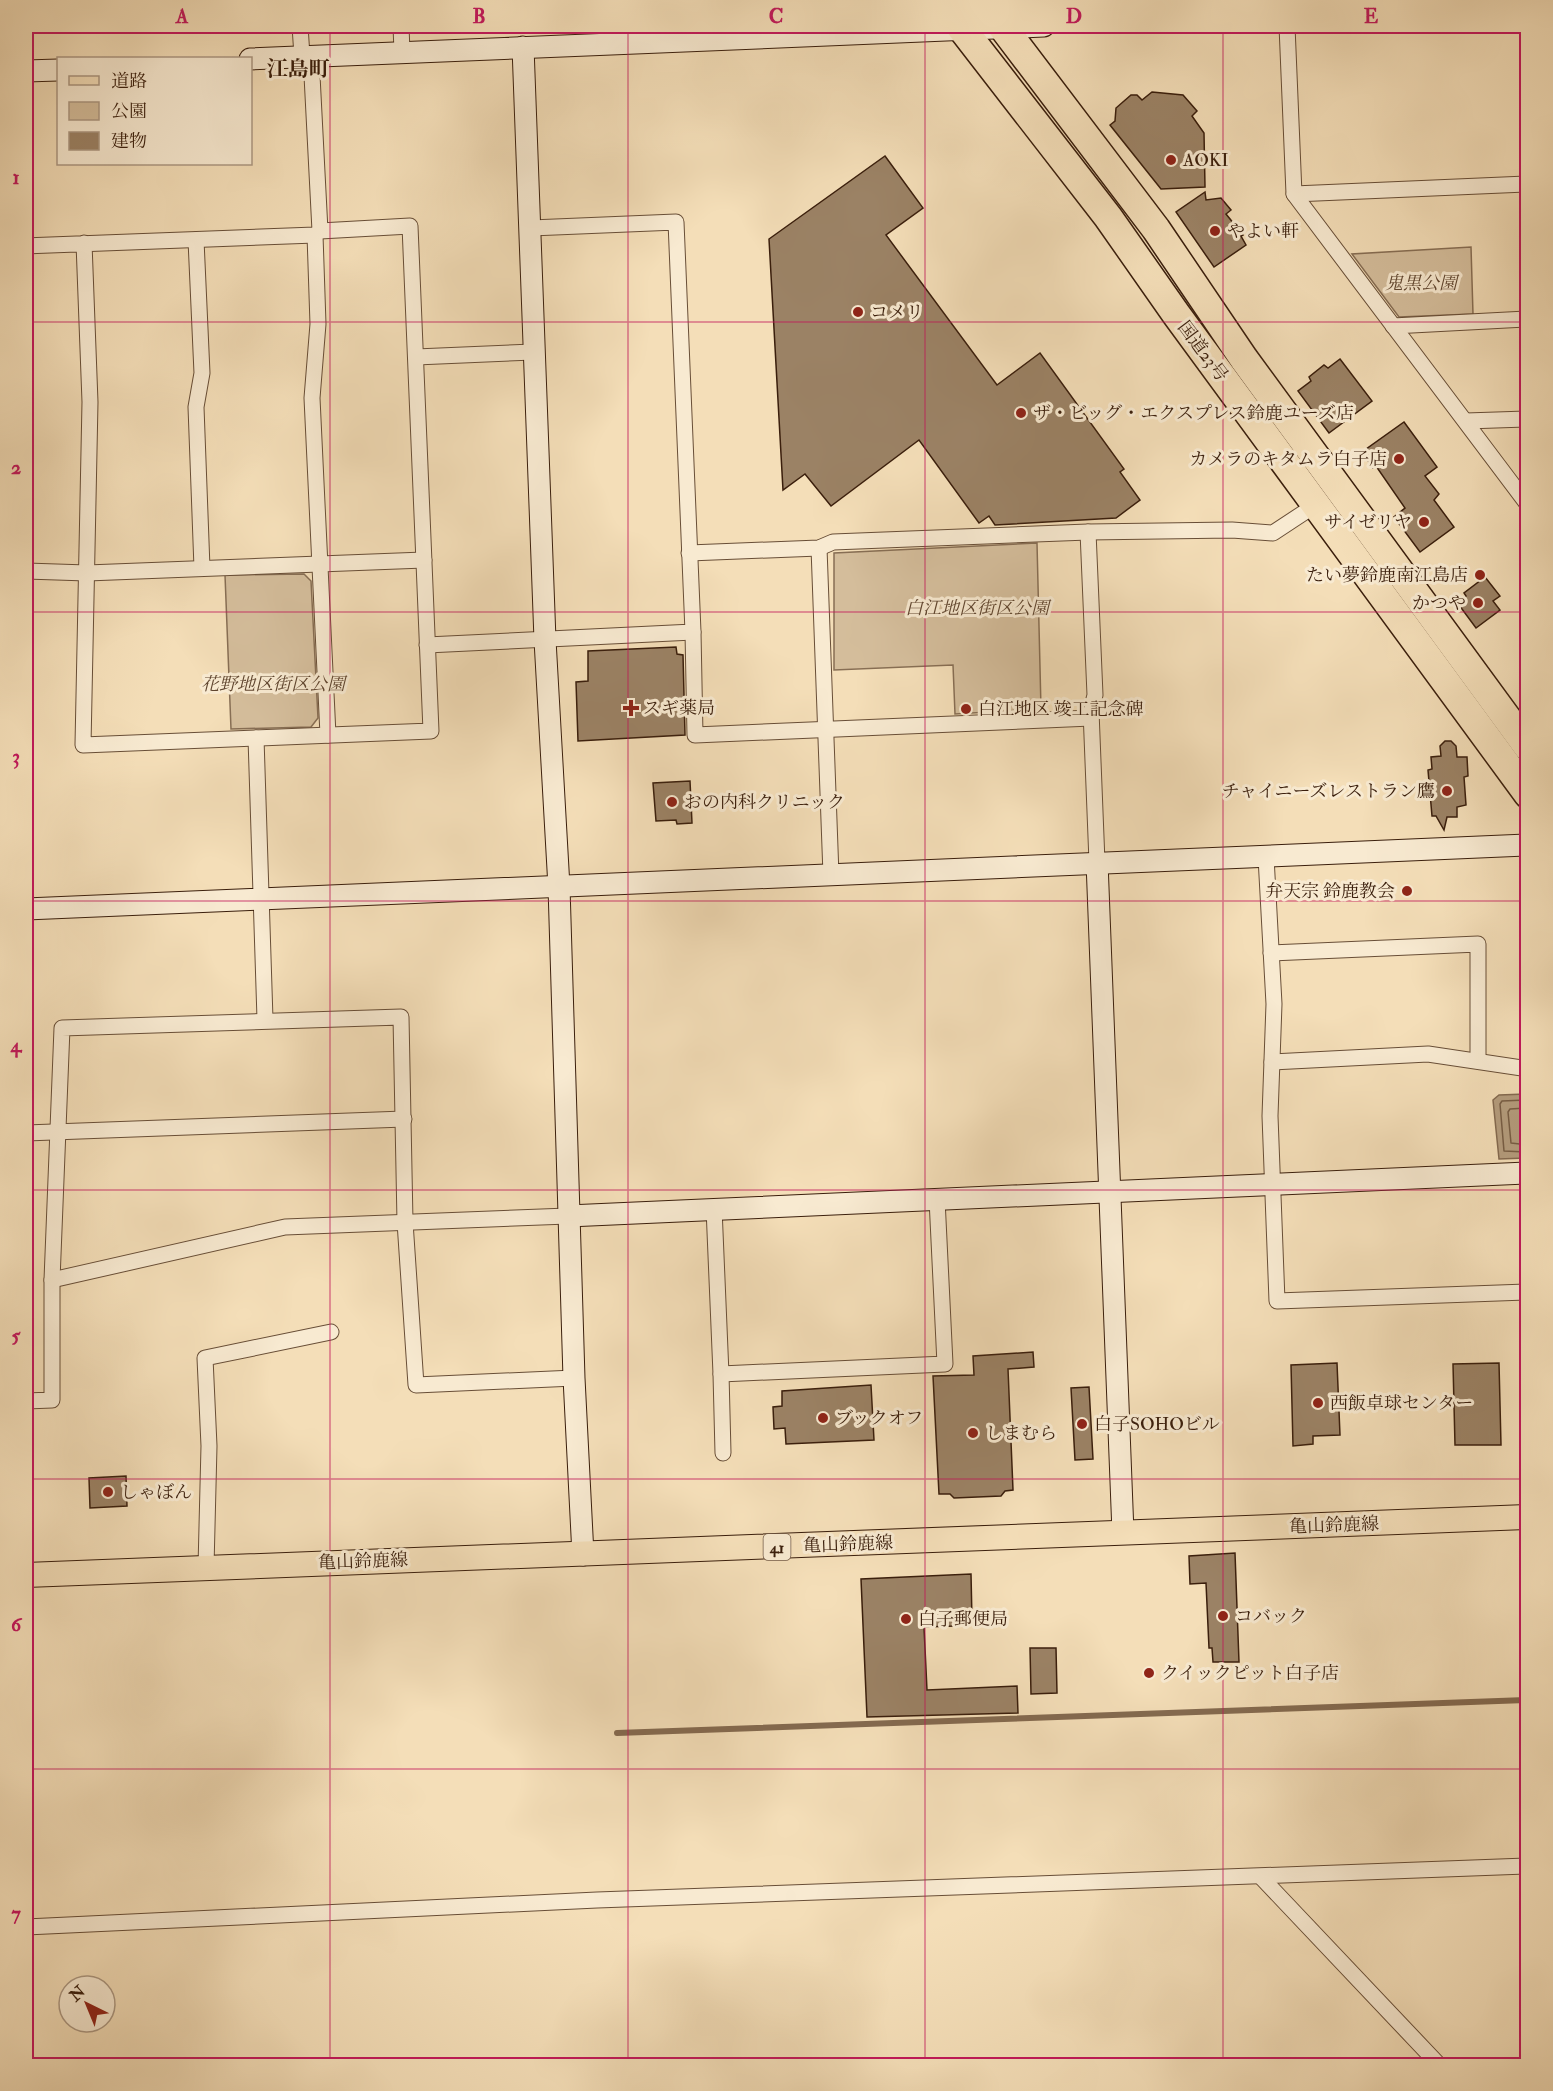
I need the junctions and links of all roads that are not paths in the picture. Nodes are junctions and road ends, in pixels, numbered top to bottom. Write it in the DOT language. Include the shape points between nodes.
graph roads {
  1 [pos="300,26"];
  2 [pos="401,26"];
  3 [pos="1002,26"];
  4 [pos="1044,26"];
  5 [pos="1287,26"];
  6 [pos="961,27"];
  7 [pos="628,33"];
  8 [pos="523,47"];
  9 [pos="402,52"];
  10 [pos="306,56"];
  11 [pos="252,59"];
  12 [pos="57,70"];
  13 [pos="26,71"];
  14 [pos="1527,184"];
  15 [pos="1294,194"];
  16 [pos="531,228"];
  17 [pos="317,233"];
  18 [pos="196,240"];
  19 [pos="84,243"];
  20 [pos="26,246"];
  21 [pos="1527,319"];
  22 [pos="1393,326"];
  23 [pos="533,352"];
  24 [pos="416,357"];
  25 [pos="1527,419"];
  26 [pos="1466,422"];
  27 [pos="1317,504"];
  28 [pos="1527,506"];
  29 [pos="1088,532"];
  30 [pos="819,548"];
  31 [pos="689,553"];
  32 [pos="424,560"];
  33 [pos="320,565"];
  34 [pos="202,568"];
  35 [pos="26,571"];
  36 [pos="87,573"];
  37 [pos="693,632"];
  38 [pos="545,640"];
  39 [pos="427,645"];
  40 [pos="1091,718"];
  41 [pos="824,727"];
  42 [pos="328,735"];
  43 [pos="256,738"];
  44 [pos="1527,747"];
  45 [pos="1527,794"];
  46 [pos="1527,845"];
  47 [pos="1266,857"];
  48 [pos="1097,862"];
  49 [pos="831,874"];
  50 [pos="559,887"];
  51 [pos="263,900"];
  52 [pos="26,909"];
  53 [pos="1272,953"];
  54 [pos="265,1019"];
  55 [pos="1478,1061"];
  56 [pos="1272,1062"];
  57 [pos="1527,1069"];
  58 [pos="404,1119"];
  59 [pos="26,1133"];
  60 [pos="57,1133"];
  61 [pos="1527,1173"];
  62 [pos="1272,1185"];
  63 [pos="1111,1193"];
  64 [pos="937,1199"];
  65 [pos="714,1208"];
  66 [pos="568,1216"];
  67 [pos="405,1222"];
  68 [pos="52,1280"];
  69 [pos="1527,1292"];
  70 [pos="331,1332"];
  71 [pos="721,1374"];
  72 [pos="574,1378"];
  73 [pos="26,1401"];
  74 [pos="723,1453"];
  75 [pos="1527,1517"];
  76 [pos="1123,1533"];
  77 [pos="583,1555"];
  78 [pos="206,1567"];
  79 [pos="26,1575"];
  80 [pos="1527,1866"];
  81 [pos="1261,1877"];
  82 [pos="26,1926"];
  83 [pos="1440,2066"];
  1 -- 10 [label="street"];
  2 -- 9 [label="street"];
  3 -- 4 [label="street"];
  3 -- 6 [label="street"];
  3 -- 44 [label="highway, 国道23号" via="1156,229 1244,359"];
  5 -- 15 [label="street"];
  6 -- 7 [label="street"];
  6 -- 27 [label="highway, 国道23号" via="1108,217"];
  7 -- 8 [label="street"];
  8 -- 9 [label="street"];
  8 -- 16 [label="street"];
  9 -- 10 [label="street"];
  10 -- 11 [label="street"];
  10 -- 17 [label="street"];
  12 -- 13 [label="street"];
  14 -- 15 [label="street"];
  15 -- 22 [label="street"];
  16 -- 23 [label="street"];
  16 -- 31 [label="street" via="676,222"];
  17 -- 18 [label="street"];
  17 -- 24 [label="street" via="410,226"];
  17 -- 33 [label="street" via="318,324 312,398"];
  18 -- 19 [label="street"];
  18 -- 34 [label="street" via="202,373 196,407"];
  19 -- 20 [label="street"];
  19 -- 36 [label="street" via="90,402"];
  21 -- 22 [label="street"];
  22 -- 26 [label="street"];
  23 -- 24 [label="street"];
  23 -- 38 [label="street"];
  24 -- 32 [label="street"];
  25 -- 26 [label="street"];
  26 -- 28 [label="street"];
  27 -- 29 [label="street" via="1273,533"];
  27 -- 45 [label="highway, 国道23号"];
  29 -- 30 [label="street" via="833,542"];
  29 -- 40 [label="street" via="1095,695"];
  30 -- 31 [label="street"];
  30 -- 41 [label="street"];
  31 -- 37 [label="street"];
  32 -- 33 [label="street"];
  32 -- 39 [label="street"];
  33 -- 34 [label="street"];
  33 -- 42 [label="street"];
  34 -- 36 [label="street"];
  35 -- 36 [label="street"];
  36 -- 43 [label="street" via="83,745"];
  37 -- 38 [label="street"];
  37 -- 41 [label="street" via="695,735"];
  38 -- 39 [label="street"];
  38 -- 50 [label="street"];
  39 -- 42 [label="street" via="431,731"];
  40 -- 41 [label="street"];
  40 -- 48 [label="street"];
  41 -- 49 [label="street"];
  42 -- 43 [label="street"];
  43 -- 51 [label="street"];
  46 -- 47 [label="street"];
  47 -- 48 [label="street"];
  47 -- 53 [label="street"];
  48 -- 49 [label="street"];
  48 -- 63 [label="street"];
  49 -- 50 [label="street"];
  50 -- 51 [label="street"];
  50 -- 66 [label="street"];
  51 -- 52 [label="street"];
  51 -- 54 [label="street"];
  53 -- 55 [label="street" via="1478,944"];
  53 -- 56 [label="street"];
  54 -- 58 [label="street" via="401,1017"];
  54 -- 60 [label="street" via="62,1028"];
  55 -- 56 [label="street" via="1428,1054"];
  55 -- 57 [label="street"];
  56 -- 62 [label="street"];
  58 -- 60 [label="street"];
  58 -- 67 [label="street"];
  59 -- 60 [label="street"];
  60 -- 68 [label="street"];
  61 -- 62 [label="street"];
  62 -- 63 [label="street"];
  62 -- 69 [label="street" via="1277,1301"];
  63 -- 64 [label="street"];
  63 -- 76 [label="street"];
  64 -- 65 [label="street"];
  64 -- 71 [label="street" via="945,1364"];
  65 -- 66 [label="street"];
  65 -- 71 [label="street"];
  66 -- 67 [label="street"];
  66 -- 72 [label="street"];
  67 -- 68 [label="street" via="285,1227"];
  67 -- 72 [label="street" via="416,1385"];
  68 -- 73 [label="street" via="52,1400"];
  70 -- 78 [label="street" via="205,1358 209,1446"];
  71 -- 74 [label="street"];
  72 -- 77 [label="street"];
  75 -- 76 [label="main road, 亀山鈴鹿線 / 41"];
  76 -- 77 [label="main road, 亀山鈴鹿線 / 41"];
  77 -- 78 [label="main road, 亀山鈴鹿線 / 41"];
  78 -- 79 [label="main road, 亀山鈴鹿線 / 41"];
  80 -- 81 [label="street"];
  81 -- 82 [label="street" via="597,1900"];
  81 -- 83 [label="street"];
}
